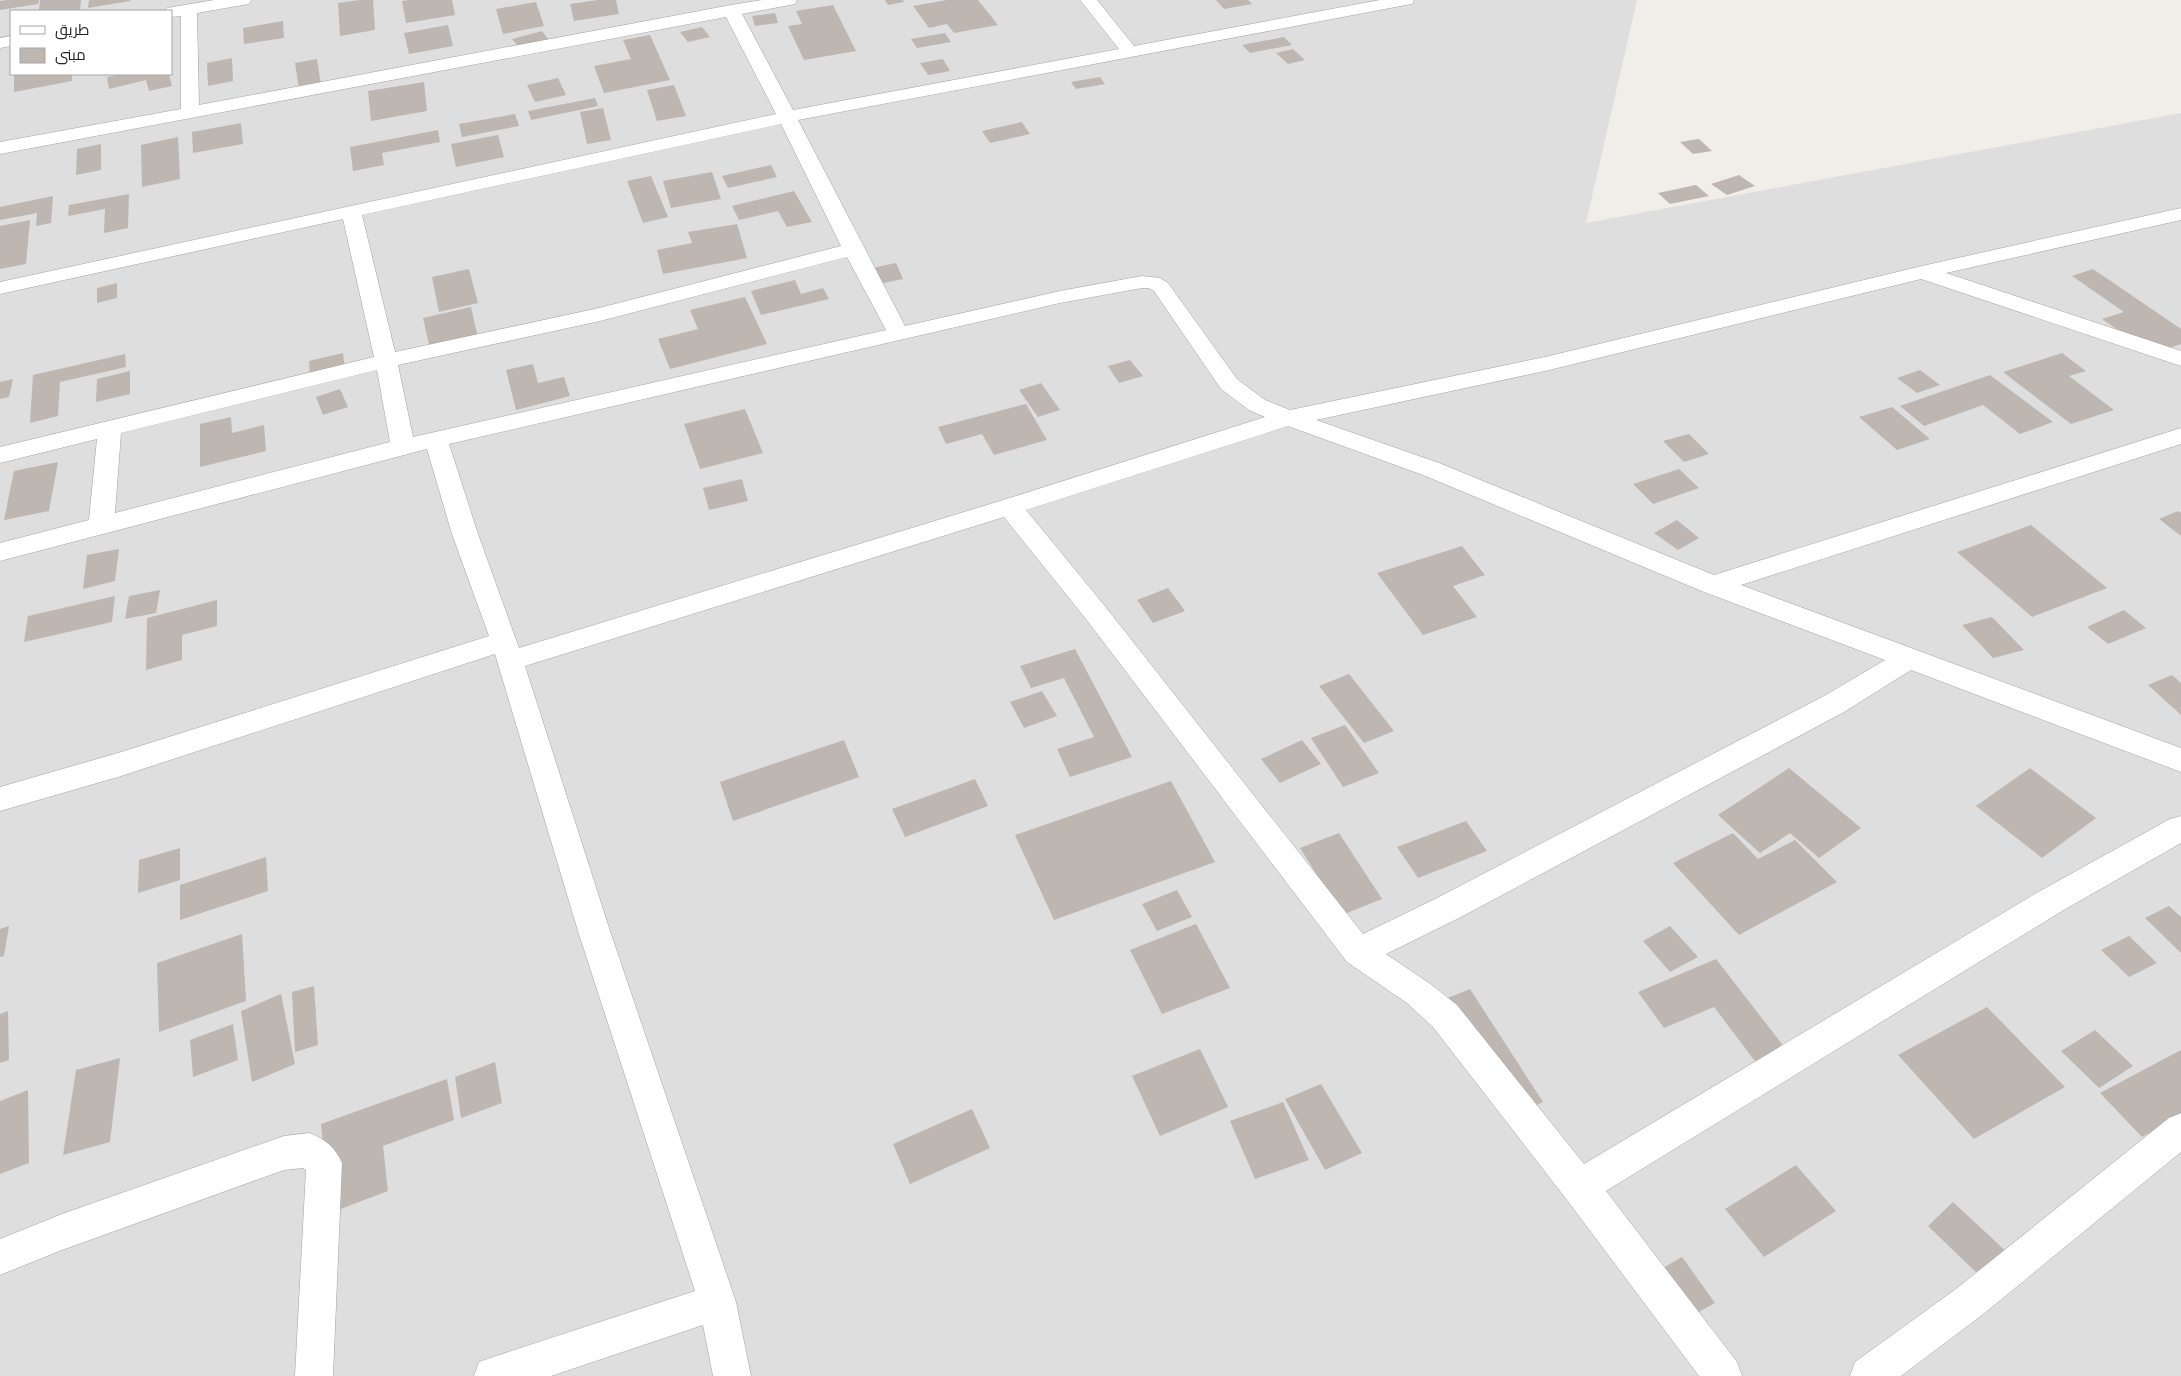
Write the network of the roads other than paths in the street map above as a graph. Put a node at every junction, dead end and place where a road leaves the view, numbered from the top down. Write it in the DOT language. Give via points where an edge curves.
graph roads {
  1 [pos="243,0"];
  2 [pos="789,0"];
  3 [pos="1088,0"];
  4 [pos="1406,0"];
  5 [pos="189,10"];
  6 [pos="730,10"];
  7 [pos="172,13"];
  8 [pos="1130,52"];
  9 [pos="190,112"];
  10 [pos="786,117"];
  11 [pos="0,148"];
  12 [pos="351,212"];
  13 [pos="2181,214"];
  14 [pos="853,250"];
  15 [pos="1922,272"];
  16 [pos="0,288"];
  17 [pos="898,334"];
  18 [pos="2180,358"];
  19 [pos="386,361"];
  20 [pos="1288,418"];
  21 [pos="110,429"];
  22 [pos="2181,436"];
  23 [pos="436,440"];
  24 [pos="403,447"];
  25 [pos="0,455"];
  26 [pos="1009,507"];
  27 [pos="101,526"];
  28 [pos="0,552"];
  29 [pos="1713,585"];
  30 [pos="507,651"];
  31 [pos="1908,659"];
  32 [pos="2180,761"];
  33 [pos="0,799"];
  34 [pos="2181,828"];
  35 [pos="1358,952"];
  36 [pos="2181,1130"];
  37 [pos="1580,1187"];
  38 [pos="0,1257"];
  39 [pos="717,1302"];
  40 [pos="314,1376"];
  41 [pos="493,1376"];
  42 [pos="732,1376"];
  43 [pos="1723,1376"];
  44 [pos="1870,1376"];
  1 -- 5 [label="street"];
  2 -- 6 [label="street"];
  3 -- 8 [label="street"];
  4 -- 8 [label="street"];
  5 -- 7 [label="street"];
  5 -- 9 [label="street"];
  6 -- 9 [label="street"];
  6 -- 10 [label="street"];
  8 -- 10 [label="street"];
  9 -- 11 [label="street"];
  10 -- 12 [label="street"];
  10 -- 14 [label="street"];
  12 -- 16 [label="street"];
  12 -- 19 [label="street"];
  13 -- 15 [label="street"];
  14 -- 17 [label="street"];
  14 -- 19 [label="street" via="600,314"];
  15 -- 18 [label="street"];
  15 -- 20 [label="street" via="1546,364"];
  17 -- 20 [label="street" via="1060,297 1153,282 1161,288 1229,384 1257,405"];
  17 -- 23 [label="street"];
  19 -- 21 [label="street"];
  19 -- 24 [label="street"];
  20 -- 26 [label="street"];
  20 -- 29 [label="street" via="1432,469"];
  21 -- 25 [label="street"];
  21 -- 27 [label="street"];
  22 -- 29 [label="street"];
  23 -- 24 [label="street"];
  23 -- 30 [label="street"];
  24 -- 27 [label="street"];
  26 -- 30 [label="street" via="709,598"];
  26 -- 35 [label="street" via="1095,612"];
  27 -- 28 [label="street"];
  29 -- 31 [label="street"];
  30 -- 33 [label="street"];
  30 -- 39 [label="street"];
  31 -- 32 [label="street"];
  31 -- 35 [label="street" via="1825,709 1448,908"];
  34 -- 37 [label="street" via="2051,901"];
  35 -- 37 [label="street" via="1418,993 1445,1016"];
  36 -- 44 [label="street" via="1969,1302"];
  37 -- 43 [label="street"];
  38 -- 40 [label="street" via="284,1153 309,1150 324,1163"];
  39 -- 41 [label="street"];
  39 -- 42 [label="street"];
}
